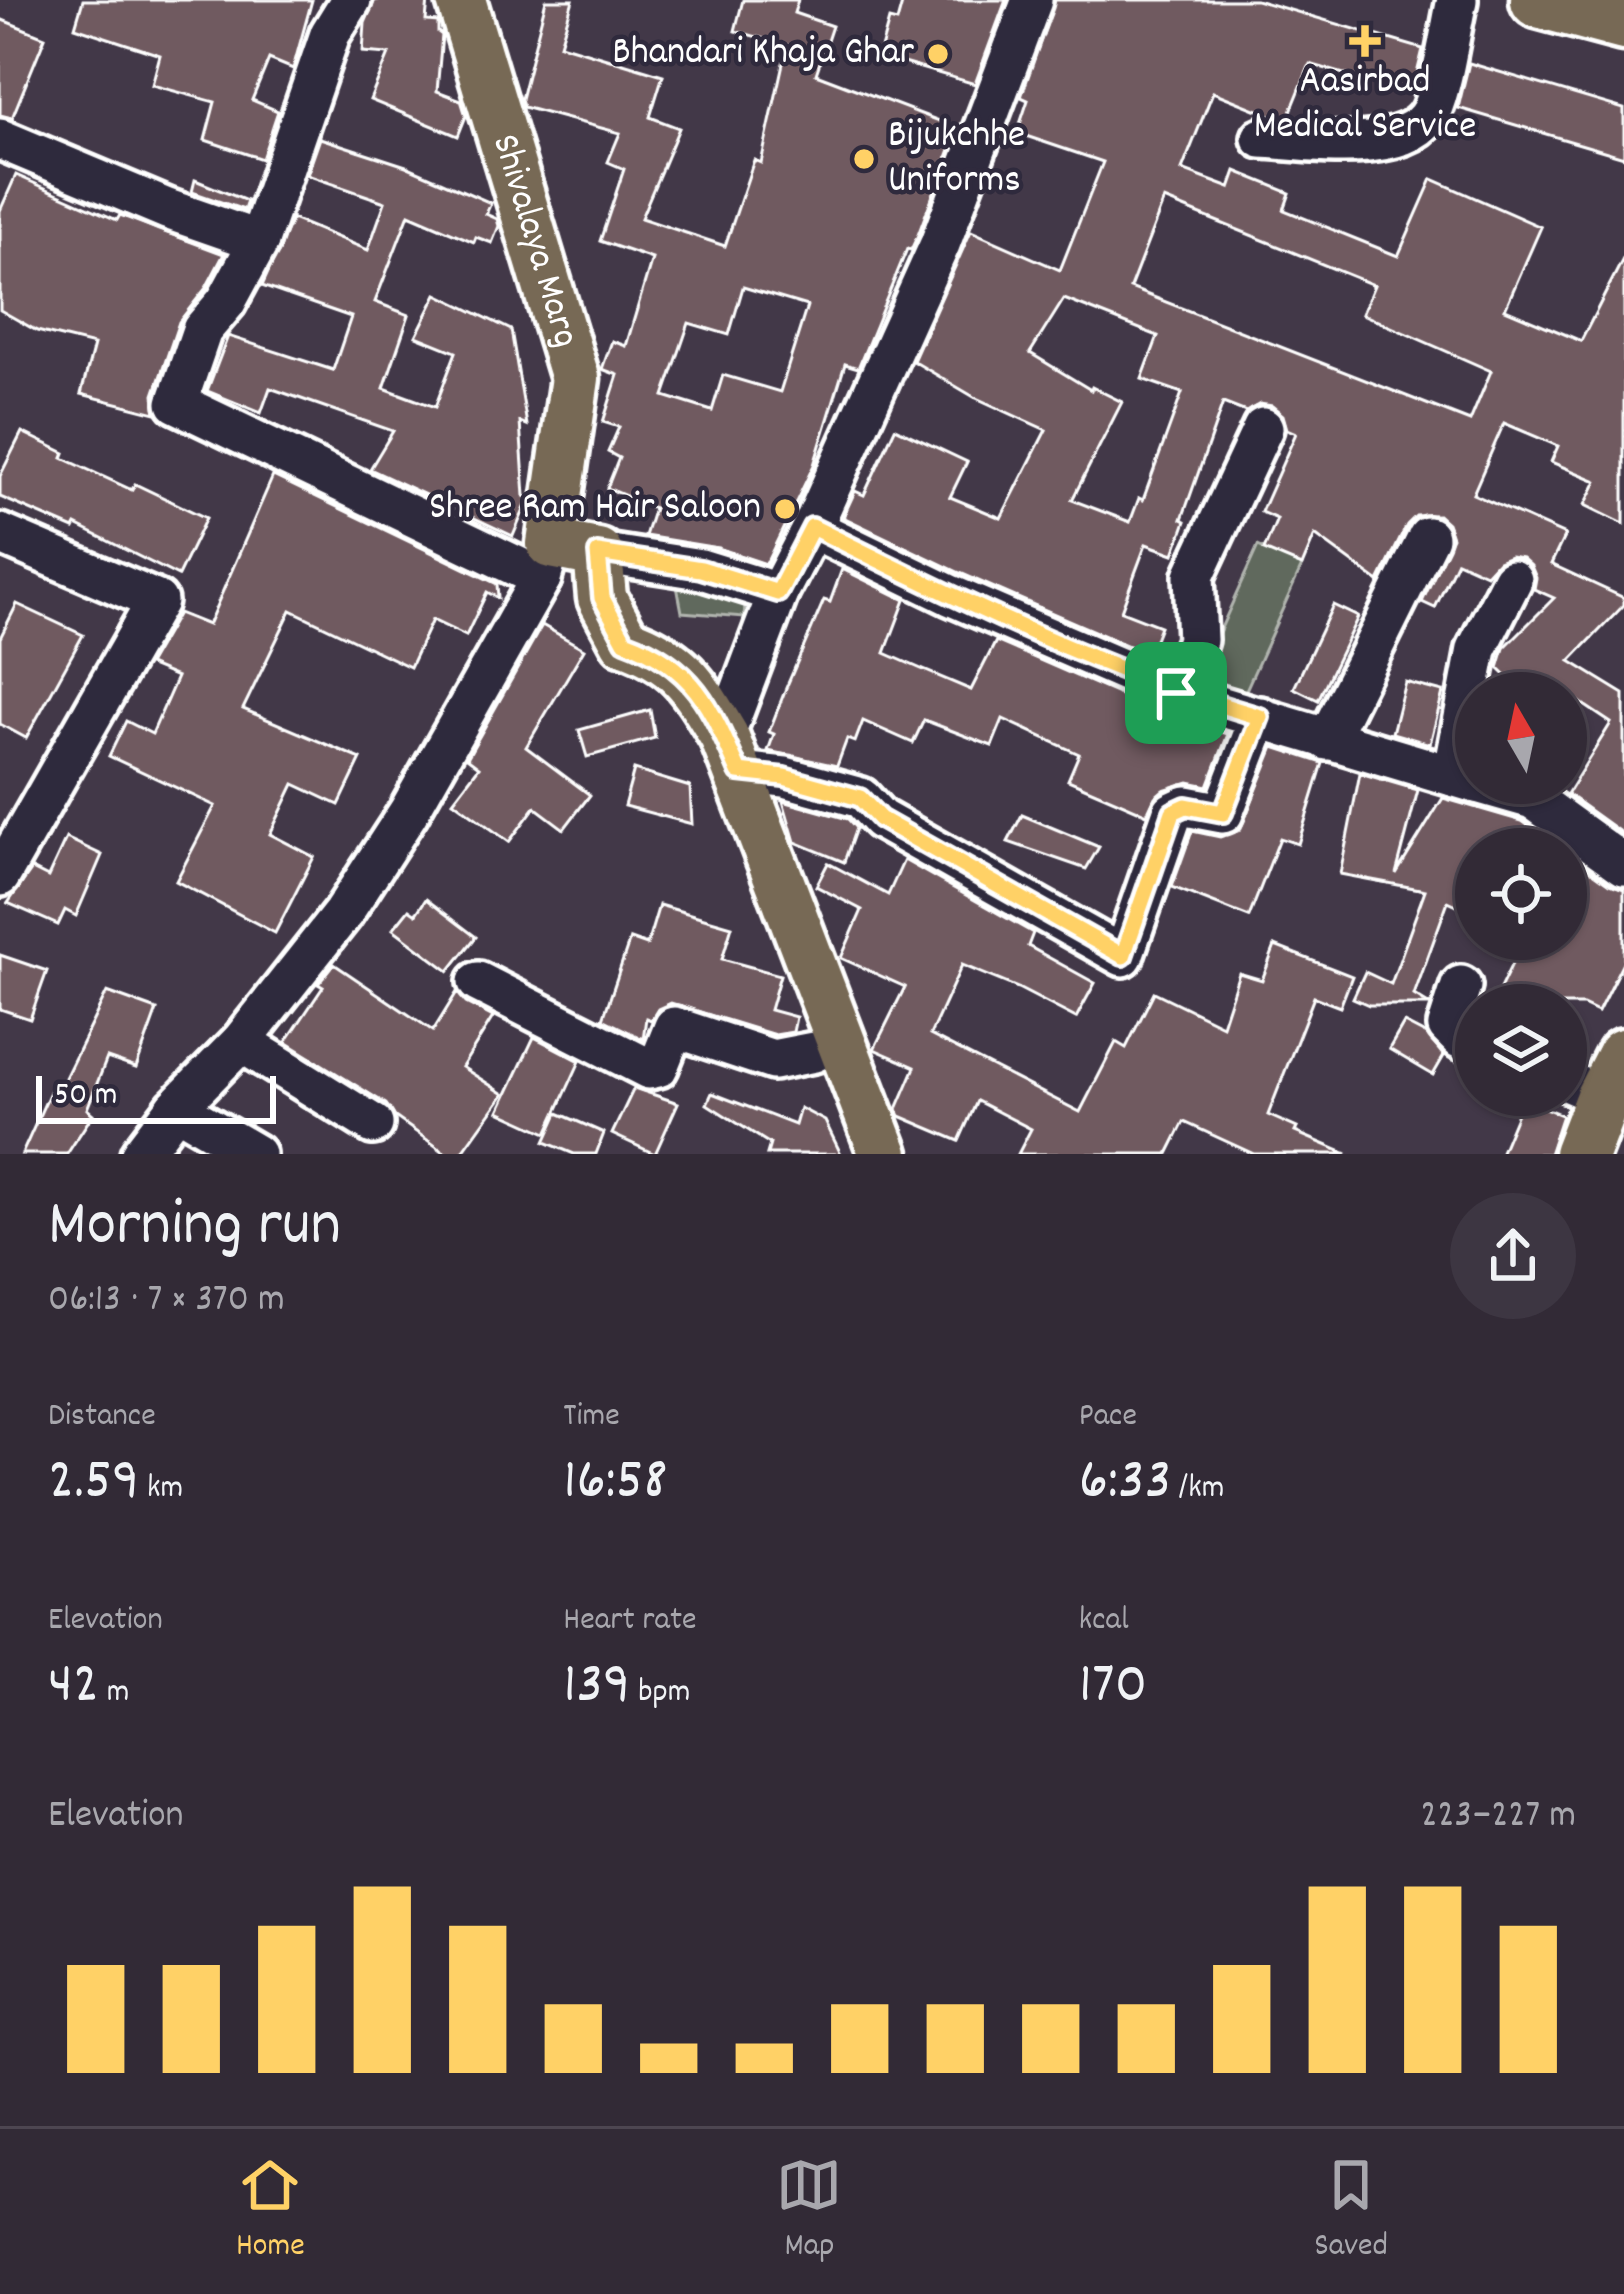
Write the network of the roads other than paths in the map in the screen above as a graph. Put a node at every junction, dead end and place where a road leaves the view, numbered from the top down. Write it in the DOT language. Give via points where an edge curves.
graph roads {
  1 [pos="351,0"];
  2 [pos="461,0"];
  3 [pos="1032,0"];
  4 [pos="1457,0"];
  5 [pos="1538,0"];
  6 [pos="1624,23"];
  7 [pos="1262,138"];
  8 [pos="0,139"];
  9 [pos="259,241"];
  10 [pos="1263,428"];
  11 [pos="812,527"];
  12 [pos="0,534"];
  13 [pos="1427,537"];
  14 [pos="598,553"];
  15 [pos="546,561"];
  16 [pos="1512,580"];
  17 [pos="778,593"];
  18 [pos="1476,672"];
  19 [pos="1176,693"];
  20 [pos="1260,717"];
  21 [pos="1327,740"];
  22 [pos="731,754"];
  23 [pos="1455,777"];
  24 [pos="1539,804"];
  25 [pos="1624,865"];
  26 [pos="0,875"];
  27 [pos="478,982"];
  28 [pos="1455,1004"];
  29 [pos="1455,1033"];
  30 [pos="242,1042"];
  31 [pos="814,1052"];
  32 [pos="176,1108"];
  33 [pos="374,1124"];
  34 [pos="141,1154"];
  35 [pos="255,1154"];
  36 [pos="884,1154"];
  1 -- 9 [label="street" via="330,34"];
  2 -- 15 [label="main road, Shivalaya Marg" via="575,378"];
  3 -- 11 [label="street" via="940,244"];
  4 -- 7 [label="street" via="1430,112 1414,130 1373,143"];
  5 -- 6 [label="highway"];
  8 -- 9 [label="street"];
  9 -- 15 [label="street" via="202,330 177,403"];
  10 -- 19 [label="street" via="1194,576 1197,640"];
  11 -- 17 [label="street"];
  11 -- 19 [label="street"];
  12 -- 26 [label="street" via="157,601"];
  13 -- 21 [label="street"];
  14 -- 15 [label="main road"];
  14 -- 17 [label="street" via="701,569"];
  14 -- 22 [label="main road" via="602,598 625,641 659,653 688,677"];
  15 -- 30 [label="street" via="408,813 343,913"];
  16 -- 18 [label="street" via="1477,649"];
  17 -- 22 [label="street"];
  19 -- 20 [label="street"];
  20 -- 21 [label="street"];
  20 -- 22 [label="street" via="1223,813 1186,806 1173,812 1123,956 880,819 860,798"];
  21 -- 23 [label="street"];
  22 -- 36 [label="main road"];
  24 -- 25 [label="street"];
  27 -- 31 [label="street" via="649,1069 658,1067 674,1028 773,1060"];
  28 -- 29 [label="street" via="1448,1026"];
  30 -- 32 [label="street"];
  30 -- 33 [label="street"];
  32 -- 34 [label="street"];
  32 -- 35 [label="street"];
}
